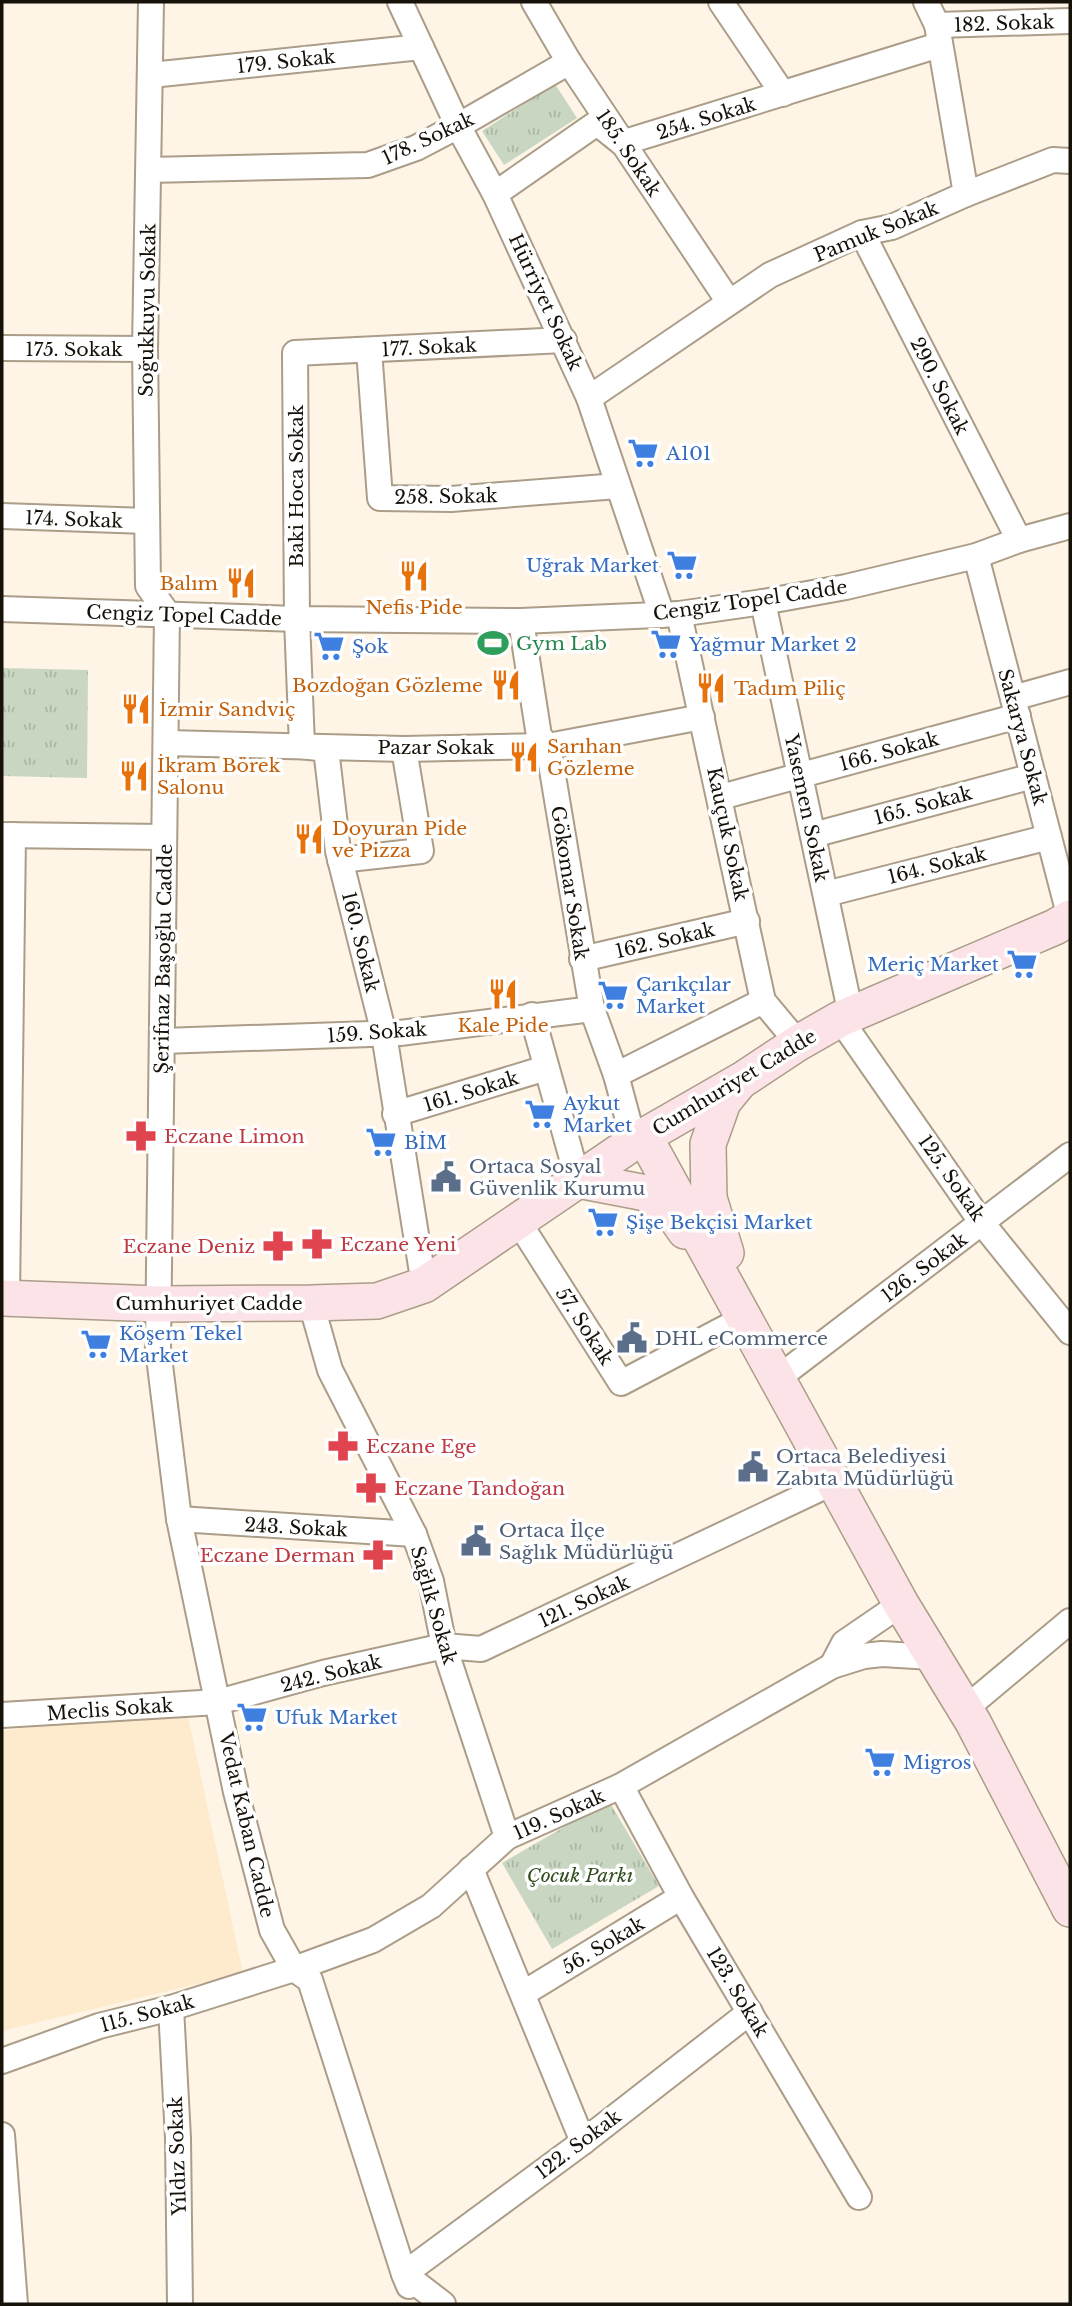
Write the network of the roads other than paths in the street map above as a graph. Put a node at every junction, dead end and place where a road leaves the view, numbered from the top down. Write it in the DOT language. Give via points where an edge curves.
graph roads {
  1 [pos="151,2"];
  2 [pos="400,2"];
  3 [pos="534,2"];
  4 [pos="721,2"];
  5 [pos="926,2"];
  6 [pos="1070,21"];
  7 [pos="938,35"];
  8 [pos="421,47"];
  9 [pos="569,62"];
  10 [pos="151,75"];
  11 [pos="783,94"];
  12 [pos="458,126"];
  13 [pos="622,143"];
  14 [pos="1070,161"];
  15 [pos="149,170"];
  16 [pos="495,194"];
  17 [pos="966,194"];
  18 [pos="862,233"];
  19 [pos="729,302"];
  20 [pos="564,340"];
  21 [pos="2,348"];
  22 [pos="145,349"];
  23 [pos="369,350"];
  24 [pos="295,353"];
  25 [pos="589,398"];
  26 [pos="618,486"];
  27 [pos="2,516"];
  28 [pos="147,521"];
  29 [pos="1070,526"];
  30 [pos="1019,540"];
  31 [pos="976,556"];
  32 [pos="763,602"];
  33 [pos="2,609"];
  34 [pos="167,613"];
  35 [pos="670,614"];
  36 [pos="297,619"];
  37 [pos="521,621"];
  38 [pos="1070,682"];
  39 [pos="1015,707"];
  40 [pos="702,717"];
  41 [pos="167,743"];
  42 [pos="302,746"];
  43 [pos="548,746"];
  44 [pos="404,748"];
  45 [pos="800,776"];
  46 [pos="1033,776"];
  47 [pos="721,797"];
  48 [pos="7,835"];
  49 [pos="813,835"];
  50 [pos="1049,836"];
  51 [pos="164,837"];
  52 [pos="340,860"];
  53 [pos="826,894"];
  54 [pos="747,921"];
  55 [pos="1066,926"];
  56 [pos="582,959"];
  57 [pos="763,1002"];
  58 [pos="592,1009"];
  59 [pos="532,1015"];
  60 [pos="846,1017"];
  61 [pos="384,1034"];
  62 [pos="162,1041"];
  63 [pos="798,1043"];
  64 [pos="546,1068"];
  65 [pos="616,1075"];
  66 [pos="742,1080"];
  67 [pos="396,1114"];
  68 [pos="639,1139"];
  69 [pos="1070,1155"];
  70 [pos="578,1180"];
  71 [pos="518,1221"];
  72 [pos="982,1223"];
  73 [pos="424,1285"];
  74 [pos="4,1298"];
  75 [pos="312,1303"];
  76 [pos="158,1304"];
  77 [pos="746,1317"];
  78 [pos="1070,1332"];
  79 [pos="778,1378"];
  80 [pos="834,1482"];
  81 [pos="178,1520"];
  82 [pos="414,1534"];
  83 [pos="901,1604"];
  84 [pos="1070,1621"];
  85 [pos="444,1646"];
  86 [pos="932,1657"];
  87 [pos="832,1666"];
  88 [pos="218,1702"];
  89 [pos="965,1709"];
  90 [pos="2,1715"];
  91 [pos="621,1786"];
  92 [pos="507,1837"];
  93 [pos="471,1869"];
  94 [pos="681,1898"];
  95 [pos="1070,1909"];
  96 [pos="294,1969"];
  97 [pos="524,1993"];
  98 [pos="171,2008"];
  99 [pos="750,2012"];
  100 [pos="2,2062"];
  101 [pos="2,2135"];
  102 [pos="583,2142"];
  103 [pos="859,2197"];
  104 [pos="404,2274"];
  105 [pos="15,2304"];
  106 [pos="180,2304"];
  107 [pos="416,2304"];
  108 [pos="443,2304"];
  1 -- 10 [label="street, Soğukkuyu Sokak"];
  2 -- 8 [label="street, Hürriyet Sokak"];
  3 -- 9 [label="street, 185. Sokak"];
  4 -- 11 [label="street"];
  5 -- 7 [label="street"];
  6 -- 7 [label="street, 182. Sokak"];
  7 -- 11 [label="street, 254. Sokak"];
  7 -- 17 [label="street"];
  8 -- 10 [label="street, 179. Sokak"];
  8 -- 12 [label="street, Hürriyet Sokak"];
  9 -- 12 [label="street, 178. Sokak"];
  9 -- 13 [label="street, 185. Sokak"];
  10 -- 15 [label="street, Soğukkuyu Sokak"];
  11 -- 13 [label="street, 254. Sokak"];
  12 -- 15 [label="street, 178. Sokak" via="368,165"];
  12 -- 16 [label="street, Hürriyet Sokak"];
  13 -- 16 [label="street" via="597,123"];
  13 -- 19 [label="street, 185. Sokak"];
  14 -- 17 [label="street, Pamuk Sokak" via="1053,160"];
  15 -- 22 [label="street, Soğukkuyu Sokak"];
  16 -- 20 [label="street, Hürriyet Sokak"];
  17 -- 18 [label="street, Pamuk Sokak" via="892,227"];
  18 -- 19 [label="street, Pamuk Sokak" via="770,275"];
  18 -- 30 [label="street, 290. Sokak"];
  19 -- 25 [label="street, Pamuk Sokak"];
  20 -- 23 [label="street, 177. Sokak"];
  20 -- 25 [label="street, Hürriyet Sokak"];
  21 -- 22 [label="street, 175. Sokak"];
  22 -- 28 [label="street, Soğukkuyu Sokak"];
  23 -- 24 [label="street, 177. Sokak"];
  23 -- 26 [label="street, 258. Sokak" via="380,498 451,499"];
  24 -- 36 [label="street, Baki Hoca Sokak"];
  25 -- 26 [label="street, Hürriyet Sokak"];
  26 -- 35 [label="street, Hürriyet Sokak"];
  27 -- 28 [label="street, 174. Sokak"];
  28 -- 34 [label="street, Soğukkuyu Sokak" via="148,586"];
  29 -- 30 [label="street, Cengiz Topel Cadde"];
  30 -- 31 [label="street, Cengiz Topel Cadde"];
  31 -- 32 [label="street, Cengiz Topel Cadde"];
  31 -- 39 [label="street, Sakarya Sokak"];
  32 -- 35 [label="street, Cengiz Topel Cadde"];
  32 -- 45 [label="street, Yasemen Sokak"];
  33 -- 34 [label="street, Cengiz Topel Cadde"];
  34 -- 36 [label="street, Cengiz Topel Cadde"];
  34 -- 41 [label="street, Şerifnaz Başoğlu Cadde"];
  35 -- 37 [label="street, Cengiz Topel Cadde"];
  35 -- 40 [label="street, Kauçuk Sokak"];
  36 -- 37 [label="street, Cengiz Topel Cadde"];
  36 -- 42 [label="street"];
  37 -- 43 [label="street, Gökomar Sokak" via="539,736"];
  38 -- 39 [label="street, 166. Sokak"];
  39 -- 45 [label="street, 166. Sokak"];
  39 -- 46 [label="street, Sakarya Sokak"];
  40 -- 43 [label="street, Pazar Sokak"];
  40 -- 47 [label="street, Kauçuk Sokak"];
  41 -- 42 [label="street, Pazar Sokak"];
  41 -- 51 [label="street, Şerifnaz Başoğlu Cadde"];
  42 -- 44 [label="street, Pazar Sokak"];
  42 -- 52 [label="street, 160. Sokak" via="326,749"];
  43 -- 44 [label="street, Pazar Sokak"];
  43 -- 56 [label="street, Gökomar Sokak"];
  44 -- 52 [label="street" via="421,851"];
  45 -- 47 [label="street, 166. Sokak"];
  45 -- 49 [label="street, Yasemen Sokak"];
  46 -- 49 [label="street, 165. Sokak"];
  46 -- 50 [label="street, Sakarya Sokak"];
  47 -- 54 [label="street, Kauçuk Sokak"];
  48 -- 51 [label="street"];
  48 -- 74 [label="street"];
  49 -- 53 [label="street, Yasemen Sokak"];
  50 -- 53 [label="street, 164. Sokak"];
  50 -- 55 [label="street, Sakarya Sokak"];
  51 -- 62 [label="street, Şerifnaz Başoğlu Cadde"];
  52 -- 61 [label="street, 160. Sokak"];
  53 -- 60 [label="street, Yasemen Sokak"];
  54 -- 56 [label="street, 162. Sokak"];
  54 -- 57 [label="street, Kauçuk Sokak"];
  55 -- 60 [label="street, Cumhuriyet Cadde"];
  56 -- 58 [label="street, Gökomar Sokak"];
  57 -- 63 [label="street, Kauçuk Sokak"];
  57 -- 65 [label="street"];
  58 -- 59 [label="street, 159. Sokak"];
  58 -- 65 [label="street, Gökomar Sokak"];
  59 -- 61 [label="street, 159. Sokak"];
  59 -- 64 [label="street"];
  60 -- 63 [label="street, Cumhuriyet Cadde"];
  60 -- 72 [label="street, 125. Sokak"];
  61 -- 62 [label="street, 159. Sokak"];
  61 -- 67 [label="street, 160. Sokak"];
  62 -- 76 [label="street, Şerifnaz Başoğlu Cadde"];
  63 -- 66 [label="street, Cumhuriyet Cadde"];
  64 -- 67 [label="street, 161. Sokak"];
  64 -- 70 [label="street"];
  65 -- 68 [label="street, Gökomar Sokak"];
  66 -- 68 [label="street, Cumhuriyet Cadde"];
  66 -- 77 [label="street" via="723,1102 708,1144 709,1198"];
  67 -- 73 [label="street, 160. Sokak"];
  68 -- 70 [label="street, Cumhuriyet Cadde"];
  68 -- 77 [label="street"];
  69 -- 72 [label="street, 126. Sokak"];
  70 -- 71 [label="street, Cumhuriyet Cadde"];
  70 -- 77 [label="street" via="646,1193 676,1218"];
  71 -- 73 [label="street, Cumhuriyet Cadde"];
  71 -- 77 [label="street, 57. Sokak" via="621,1383"];
  72 -- 78 [label="street, 125. Sokak"];
  72 -- 79 [label="street, 126. Sokak"];
  73 -- 75 [label="street, Cumhuriyet Cadde" via="377,1301"];
  74 -- 76 [label="street, Cumhuriyet Cadde"];
  75 -- 76 [label="street, Cumhuriyet Cadde"];
  75 -- 82 [label="street, Sağlık Sokak" via="330,1370"];
  76 -- 81 [label="street, Vedat Kaban Cadde"];
  77 -- 79 [label="street"];
  79 -- 80 [label="street"];
  80 -- 83 [label="street"];
  80 -- 85 [label="street, 121. Sokak" via="481,1649"];
  81 -- 82 [label="street, 243. Sokak"];
  81 -- 88 [label="street, Vedat Kaban Cadde"];
  82 -- 85 [label="street, Sağlık Sokak" via="431,1581"];
  83 -- 86 [label="street"];
  83 -- 87 [label="street" via="844,1643"];
  84 -- 89 [label="street"];
  85 -- 88 [label="street, 242. Sokak"];
  85 -- 92 [label="street, Sağlık Sokak"];
  86 -- 87 [label="street" via="882,1654"];
  86 -- 89 [label="street"];
  87 -- 91 [label="street, 119. Sokak"];
  88 -- 90 [label="street, Meclis Sokak"];
  88 -- 96 [label="street, Vedat Kaban Cadde" via="272,1930"];
  89 -- 95 [label="street"];
  91 -- 92 [label="street, 119. Sokak"];
  91 -- 94 [label="street, 123. Sokak"];
  92 -- 93 [label="street, 119. Sokak"];
  93 -- 96 [label="street, 119. Sokak" via="430,1906 373,1940"];
  93 -- 97 [label="street"];
  94 -- 97 [label="street, 56. Sokak"];
  94 -- 99 [label="street, 123. Sokak"];
  96 -- 98 [label="street, 115. Sokak"];
  96 -- 104 [label="street, Vedat Kaban Cadde" via="310,1980"];
  97 -- 102 [label="street"];
  98 -- 100 [label="street, 115. Sokak" via="99,2026"];
  98 -- 106 [label="street, Yıldız Sokak"];
  99 -- 102 [label="street, 122. Sokak"];
  99 -- 103 [label="street, 123. Sokak"];
  101 -- 105 [label="street"];
  102 -- 104 [label="street, 122. Sokak"];
  104 -- 107 [label="street, Vedat Kaban Cadde"];
  104 -- 108 [label="street"];
}
